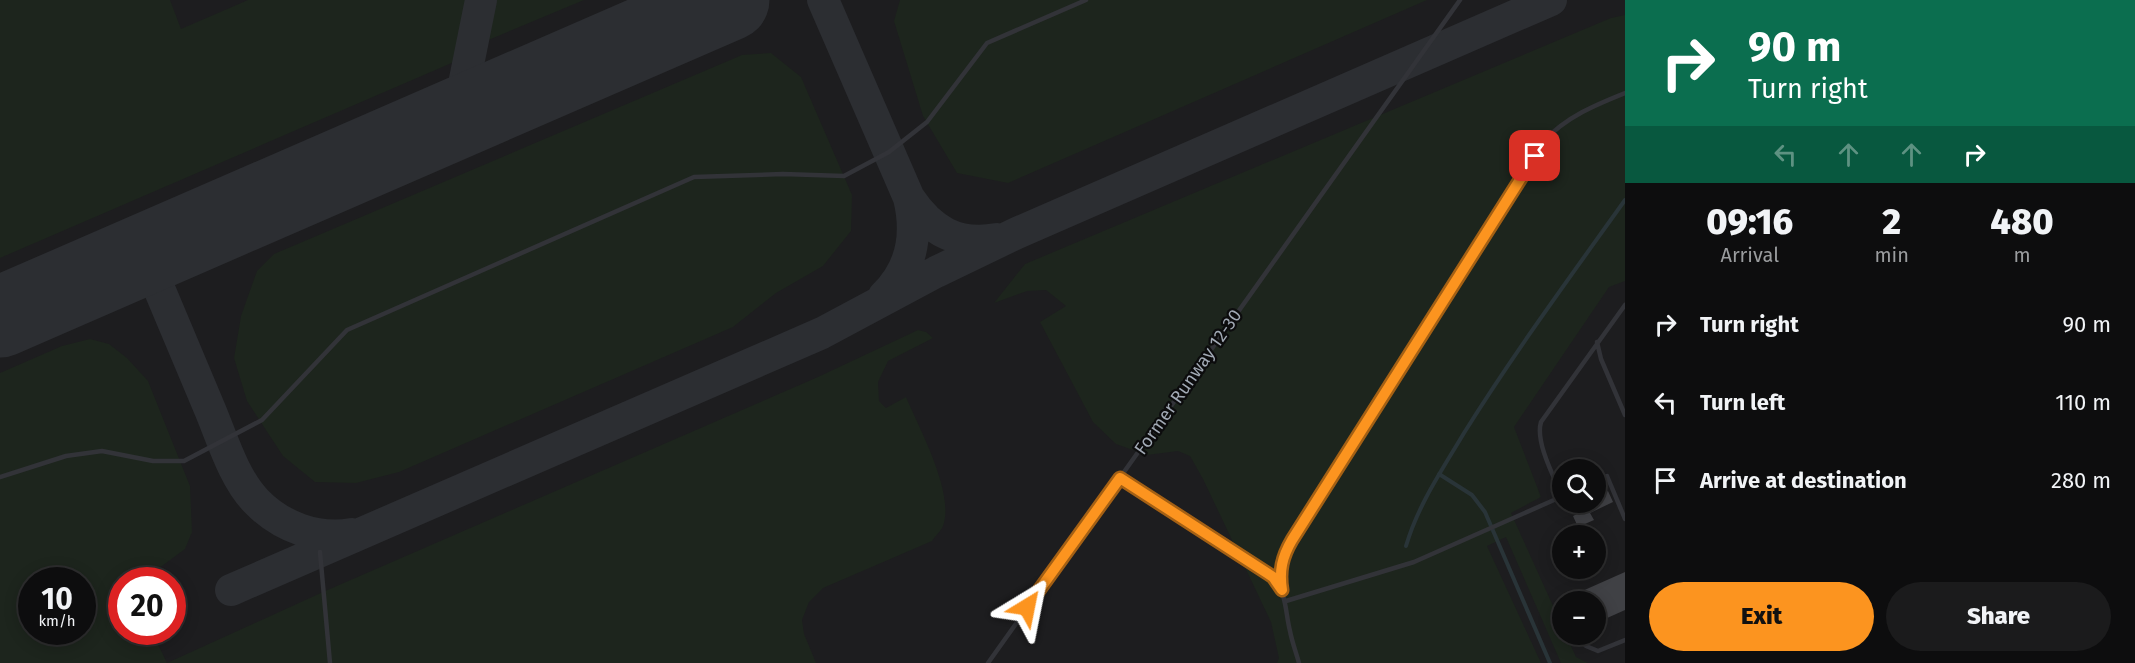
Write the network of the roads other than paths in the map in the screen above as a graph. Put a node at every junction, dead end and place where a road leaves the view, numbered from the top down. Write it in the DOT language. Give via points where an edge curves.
graph roads {
  1 [pos="1086,0"];
  2 [pos="1460,0"];
  3 [pos="1625,93"];
  4 [pos="1625,305"];
  5 [pos="1598,342"];
  6 [pos="1625,415"];
  7 [pos="1552,473"];
  8 [pos="1606,476"];
  9 [pos="0,477"];
  10 [pos="1120,478"];
  11 [pos="1552,501"];
  12 [pos="1625,519"];
  13 [pos="320,552"];
  14 [pos="1282,590"];
  15 [pos="1286,601"];
  16 [pos="1625,640"];
  17 [pos="1585,645"];
  18 [pos="329,661"];
  19 [pos="988,663"];
  20 [pos="1299,663"];
  1 -- 9 [label="lane" via="987,44 927,122 889,152 844,176 694,177 347,330 262,420 184,461 102,451 66,456"];
  2 -- 10 [label="lane, Former Runway 12-30"];
  3 -- 14 [label="lane" via="1588,108 1556,128 1544,141 1292,540 1282,564"];
  4 -- 5 [label="lane"];
  5 -- 6 [label="lane" via="1601,359"];
  5 -- 7 [label="lane" via="1540,422"];
  8 -- 12 [label="lane"];
  10 -- 14 [label="lane" via="1273,577"];
  10 -- 19 [label="lane, Former Runway 12-30"];
  11 -- 15 [label="lane" via="1414,561"];
  13 -- 18 [label="lane"];
  14 -- 15 [label="lane"];
  15 -- 20 [label="lane"];
  16 -- 17 [label="lane" via="1598,651"];
}
